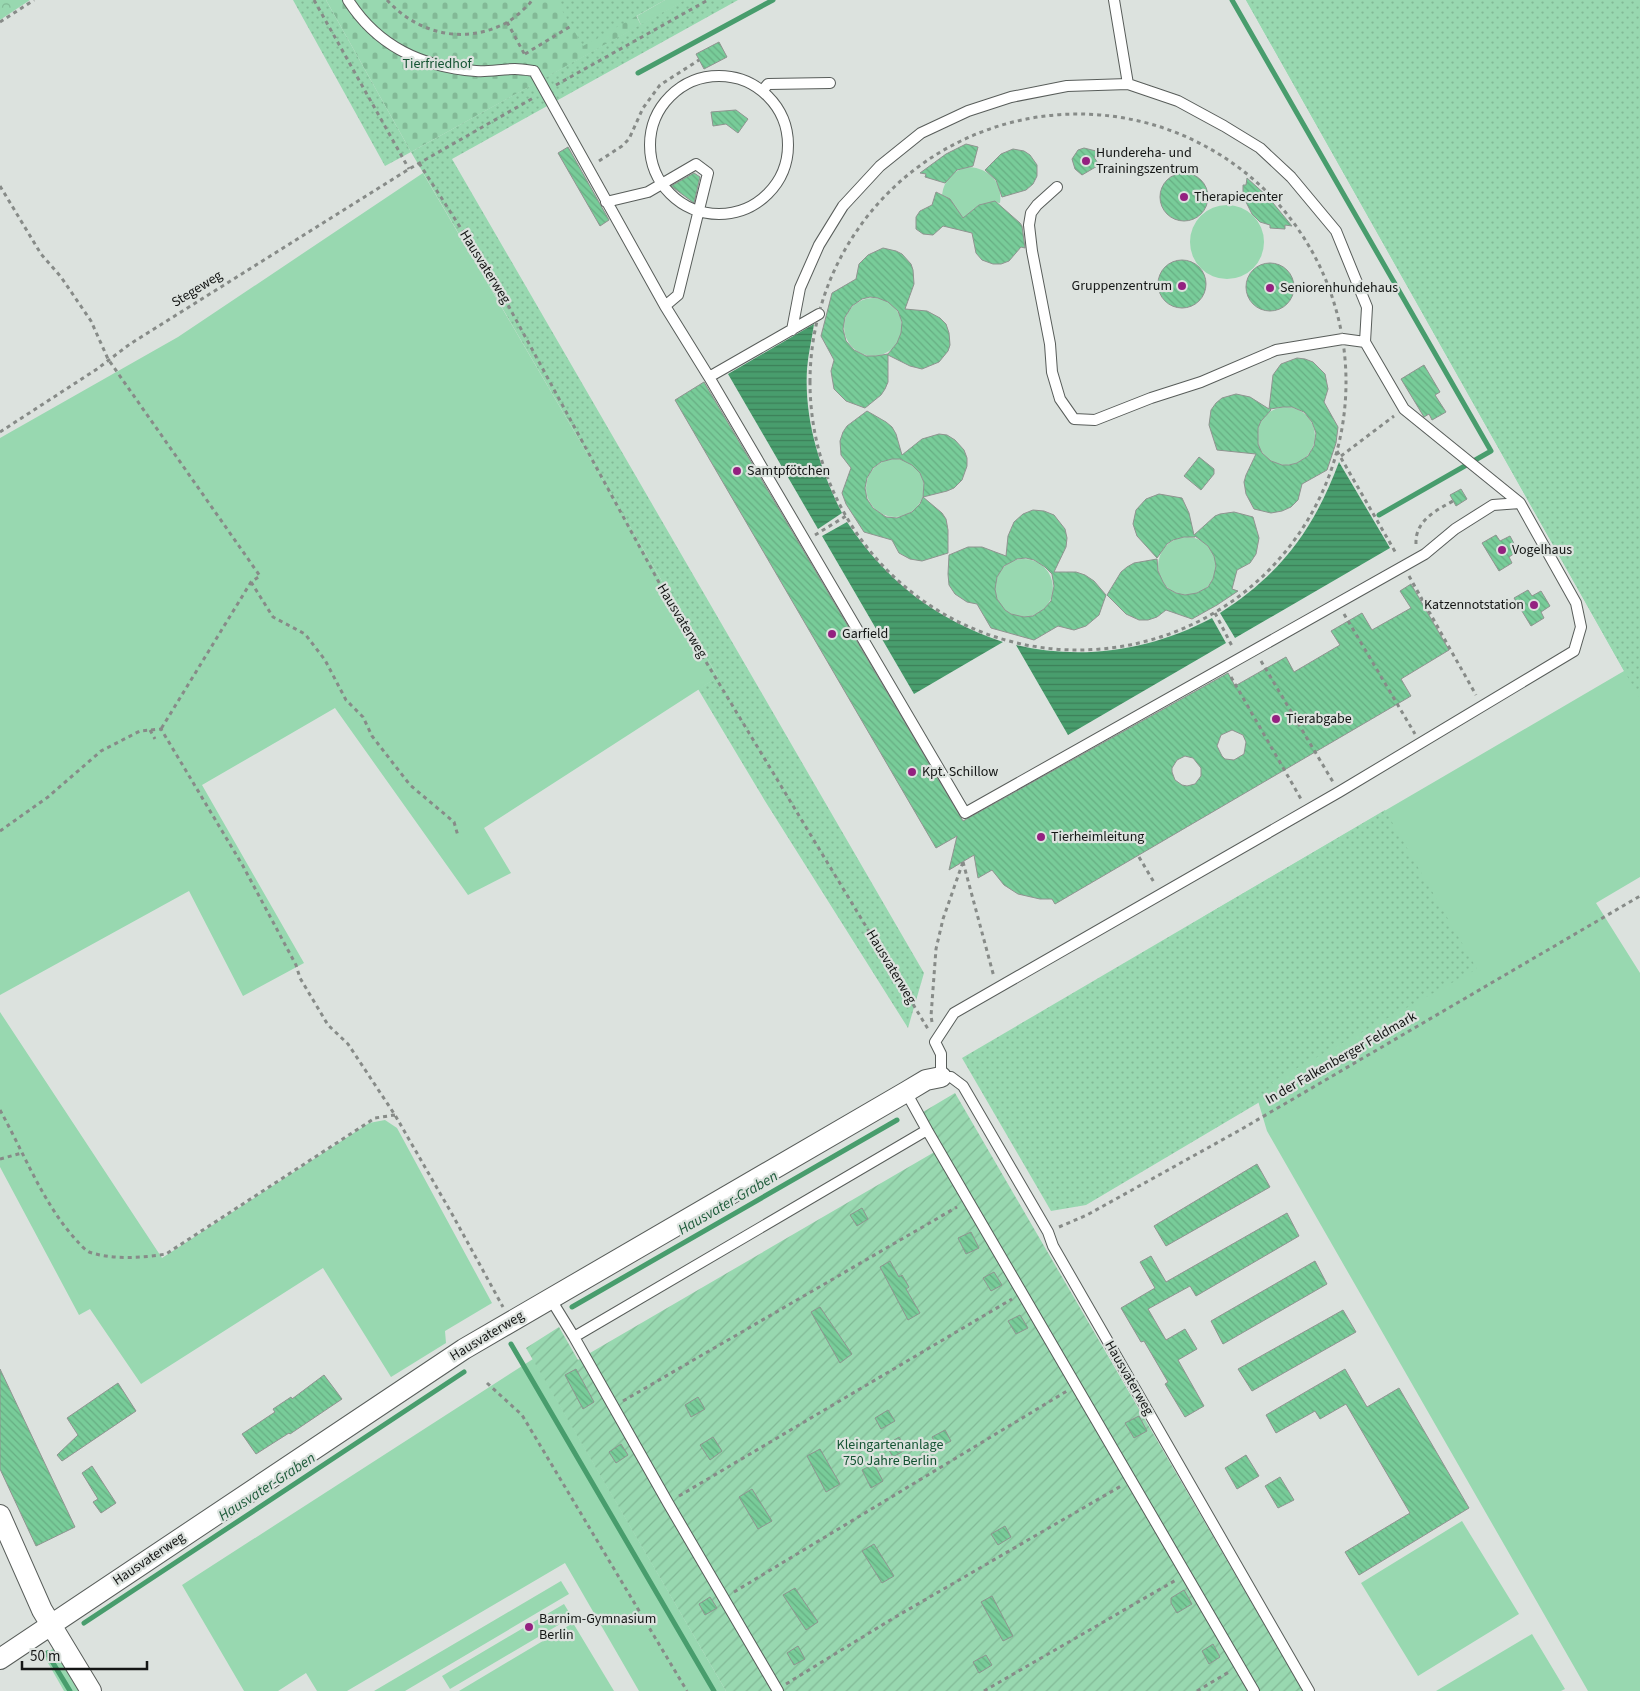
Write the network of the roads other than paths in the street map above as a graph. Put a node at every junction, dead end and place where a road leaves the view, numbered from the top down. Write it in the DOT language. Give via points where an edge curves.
graph roads {
  1 [pos="348,0"];
  2 [pos="1114,0"];
  3 [pos="830,83"];
  4 [pos="1128,84"];
  5 [pos="762,91"];
  6 [pos="662,184"];
  7 [pos="1057,187"];
  8 [pos="606,202"];
  9 [pos="699,212"];
  10 [pos="665,306"];
  11 [pos="819,314"];
  12 [pos="792,330"];
  13 [pos="1365,342"];
  14 [pos="709,378"];
  15 [pos="1520,503"];
  16 [pos="941,1077"];
  17 [pos="906,1092"];
  18 [pos="927,1130"];
  19 [pos="550,1298"];
  20 [pos="574,1337"];
  21 [pos="0,1515"];
  22 [pos="50,1625"];
  23 [pos="0,1659"];
  24 [pos="778,1690"];
  25 [pos="91,1691"];
  26 [pos="1254,1691"];
  27 [pos="1309,1691"];
  1 -- 8 [label="lane" via="358,16 391,46 428,64 477,72 534,71"];
  2 -- 4 [label="lane"];
  3 -- 5 [label="lane" via="768,84"];
  4 -- 12 [label="lane" via="1067,86 1011,97 968,110 921,133 880,166 843,206 819,245 800,288"];
  4 -- 13 [label="lane" via="1178,101 1224,126 1260,148 1291,177 1336,231 1367,307"];
  5 -- 6 [label="lane" via="735,77 707,76 681,86 661,105 650,130 649,158"];
  5 -- 9 [label="lane" via="779,109 789,134 788,162 776,187 756,206 730,216"];
  6 -- 8 [label="lane" via="648,192"];
  6 -- 9 [label="lane"];
  6 -- 9 [label="lane" via="696,164 708,173"];
  7 -- 13 [label="lane" via="1031,213 1029,225 1052,372 1060,399 1074,420 1096,420 1201,382 1276,350 1343,339"];
  8 -- 10 [label="lane"];
  9 -- 10 [label="lane" via="678,295"];
  10 -- 14 [label="lane"];
  11 -- 12 [label="lane"];
  12 -- 14 [label="lane"];
  13 -- 15 [label="lane" via="1404,409"];
  14 -- 15 [label="lane" via="965,813 1420,557 1493,505"];
  15 -- 16 [label="lane" via="1576,603 1581,627 1574,651 1307,811 954,1013 935,1042 941,1054"];
  16 -- 17 [label="street, Hausvaterweg" via="926,1080"];
  16 -- 27 [label="lane, Hausvaterweg" via="952,1078 963,1086"];
  17 -- 18 [label="lane"];
  17 -- 19 [label="street, Hausvaterweg"];
  18 -- 20 [label="lane"];
  18 -- 26 [label="lane"];
  19 -- 20 [label="lane"];
  19 -- 22 [label="street, Hausvaterweg" via="464,1349"];
  20 -- 24 [label="lane"];
  21 -- 22 [label="street"];
  22 -- 23 [label="street, Hausvaterweg"];
  22 -- 25 [label="street"];
}
